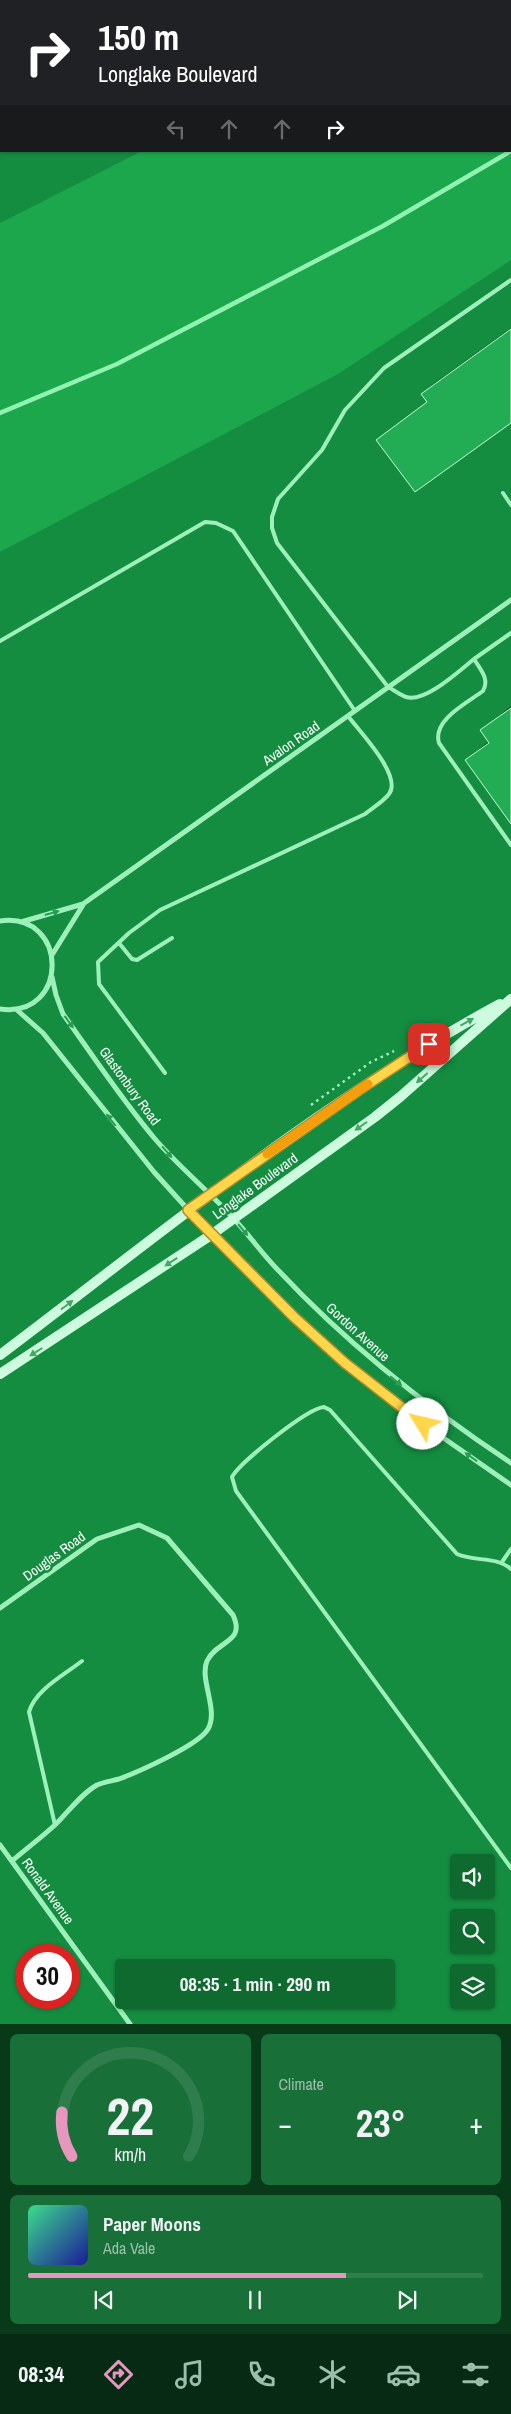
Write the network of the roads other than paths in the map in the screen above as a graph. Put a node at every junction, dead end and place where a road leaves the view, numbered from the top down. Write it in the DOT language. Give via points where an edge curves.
graph roads {
  1 [pos="511,280"];
  2 [pos="503,492"];
  3 [pos="511,505"];
  4 [pos="511,600"];
  5 [pos="511,633"];
  6 [pos="0,641"];
  7 [pos="474,659"];
  8 [pos="388,687"];
  9 [pos="355,711"];
  10 [pos="348,716"];
  11 [pos="511,845"];
  12 [pos="83,904"];
  13 [pos="0,921"];
  14 [pos="21,922"];
  15 [pos="172,938"];
  16 [pos="118,943"];
  17 [pos="52,955"];
  18 [pos="52,977"];
  19 [pos="511,999"];
  20 [pos="0,1010"];
  21 [pos="17,1010"];
  22 [pos="165,1073"];
  23 [pos="209,1196"];
  24 [pos="188,1210"];
  25 [pos="233,1218"];
  26 [pos="211,1235"];
  27 [pos="0,1355"];
  28 [pos="0,1374"];
  29 [pos="511,1463"];
  30 [pos="511,1485"];
  31 [pos="511,1548"];
  32 [pos="502,1562"];
  33 [pos="511,1569"];
  34 [pos="0,1608"];
  35 [pos="82,1661"];
  36 [pos="55,1825"];
  37 [pos="0,1845"];
  38 [pos="12,1861"];
  39 [pos="511,1868"];
  40 [pos="130,2024"];
  1 -- 8 [label="lane" via="384,368 345,410 322,450 278,499 272,517 277,543"];
  2 -- 3 [label="lane"];
  4 -- 8 [label="street, Avalon Road"];
  5 -- 7 [label="lane"];
  6 -- 9 [label="lane" via="205,522 216,523 233,531"];
  7 -- 8 [label="lane" via="426,695 406,697"];
  7 -- 11 [label="lane" via="486,678 486,686 440,725 437,737"];
  8 -- 9 [label="street, Avalon Road"];
  9 -- 10 [label="street, Avalon Road"];
  10 -- 12 [label="street, Avalon Road"];
  10 -- 16 [label="lane" via="386,768 392,781 390,794 365,814 160,910"];
  14 -- 12 [label="street, Avalon Road, one-way"];
  12 -- 17 [label="street, Avalon Road"];
  13 -- 14 [label="street"];
  14 -- 17 [label="street" via="42,935"];
  15 -- 16 [label="lane" via="138,960 132,959"];
  16 -- 22 [label="lane" via="98,962 99,984"];
  17 -- 18 [label="street, Glastonbury Road"];
  18 -- 21 [label="street" via="39,999"];
  18 -- 23 [label="street, Glastonbury Road, one-way" via="63,1014 154,1137"];
  23 -- 19 [label="main road, Longlake Boulevard, one-way" via="391,1068"];
  19 -- 25 [label="main road, Longlake Boulevard, one-way" via="400,1097"];
  20 -- 21 [label="street"];
  24 -- 21 [label="street, one-way" via="113,1123 63,1057"];
  23 -- 24 [label="main road, Longlake Boulevard"];
  23 -- 25 [label="street, Gordon Avenue"];
  24 -- 26 [label="street"];
  27 -- 24 [label="main road, Longlake Boulevard, one-way"];
  25 -- 26 [label="main road, Longlake Boulevard"];
  25 -- 29 [label="street, Gordon Avenue, one-way" via="297,1290 385,1372"];
  26 -- 28 [label="main road, Longlake Boulevard, one-way"];
  30 -- 26 [label="street, one-way" via="409,1414 345,1363"];
  31 -- 32 [label="lane"];
  32 -- 33 [label="lane"];
  32 -- 39 [label="lane" via="466,1559 457,1554 324,1407 310,1412 245,1460 232,1476 236,1491"];
  34 -- 36 [label="street, Douglas Road" via="97,1538 139,1525 167,1538 238,1624 238,1632 214,1650 206,1663 211,1714 209,1728 200,1739 170,1756 90,1790"];
  35 -- 36 [label="lane" via="40,1694 32,1702 29,1712"];
  36 -- 38 [label="street"];
  37 -- 38 [label="street, Ronald Avenue"];
  38 -- 40 [label="street, Ronald Avenue"];
}
